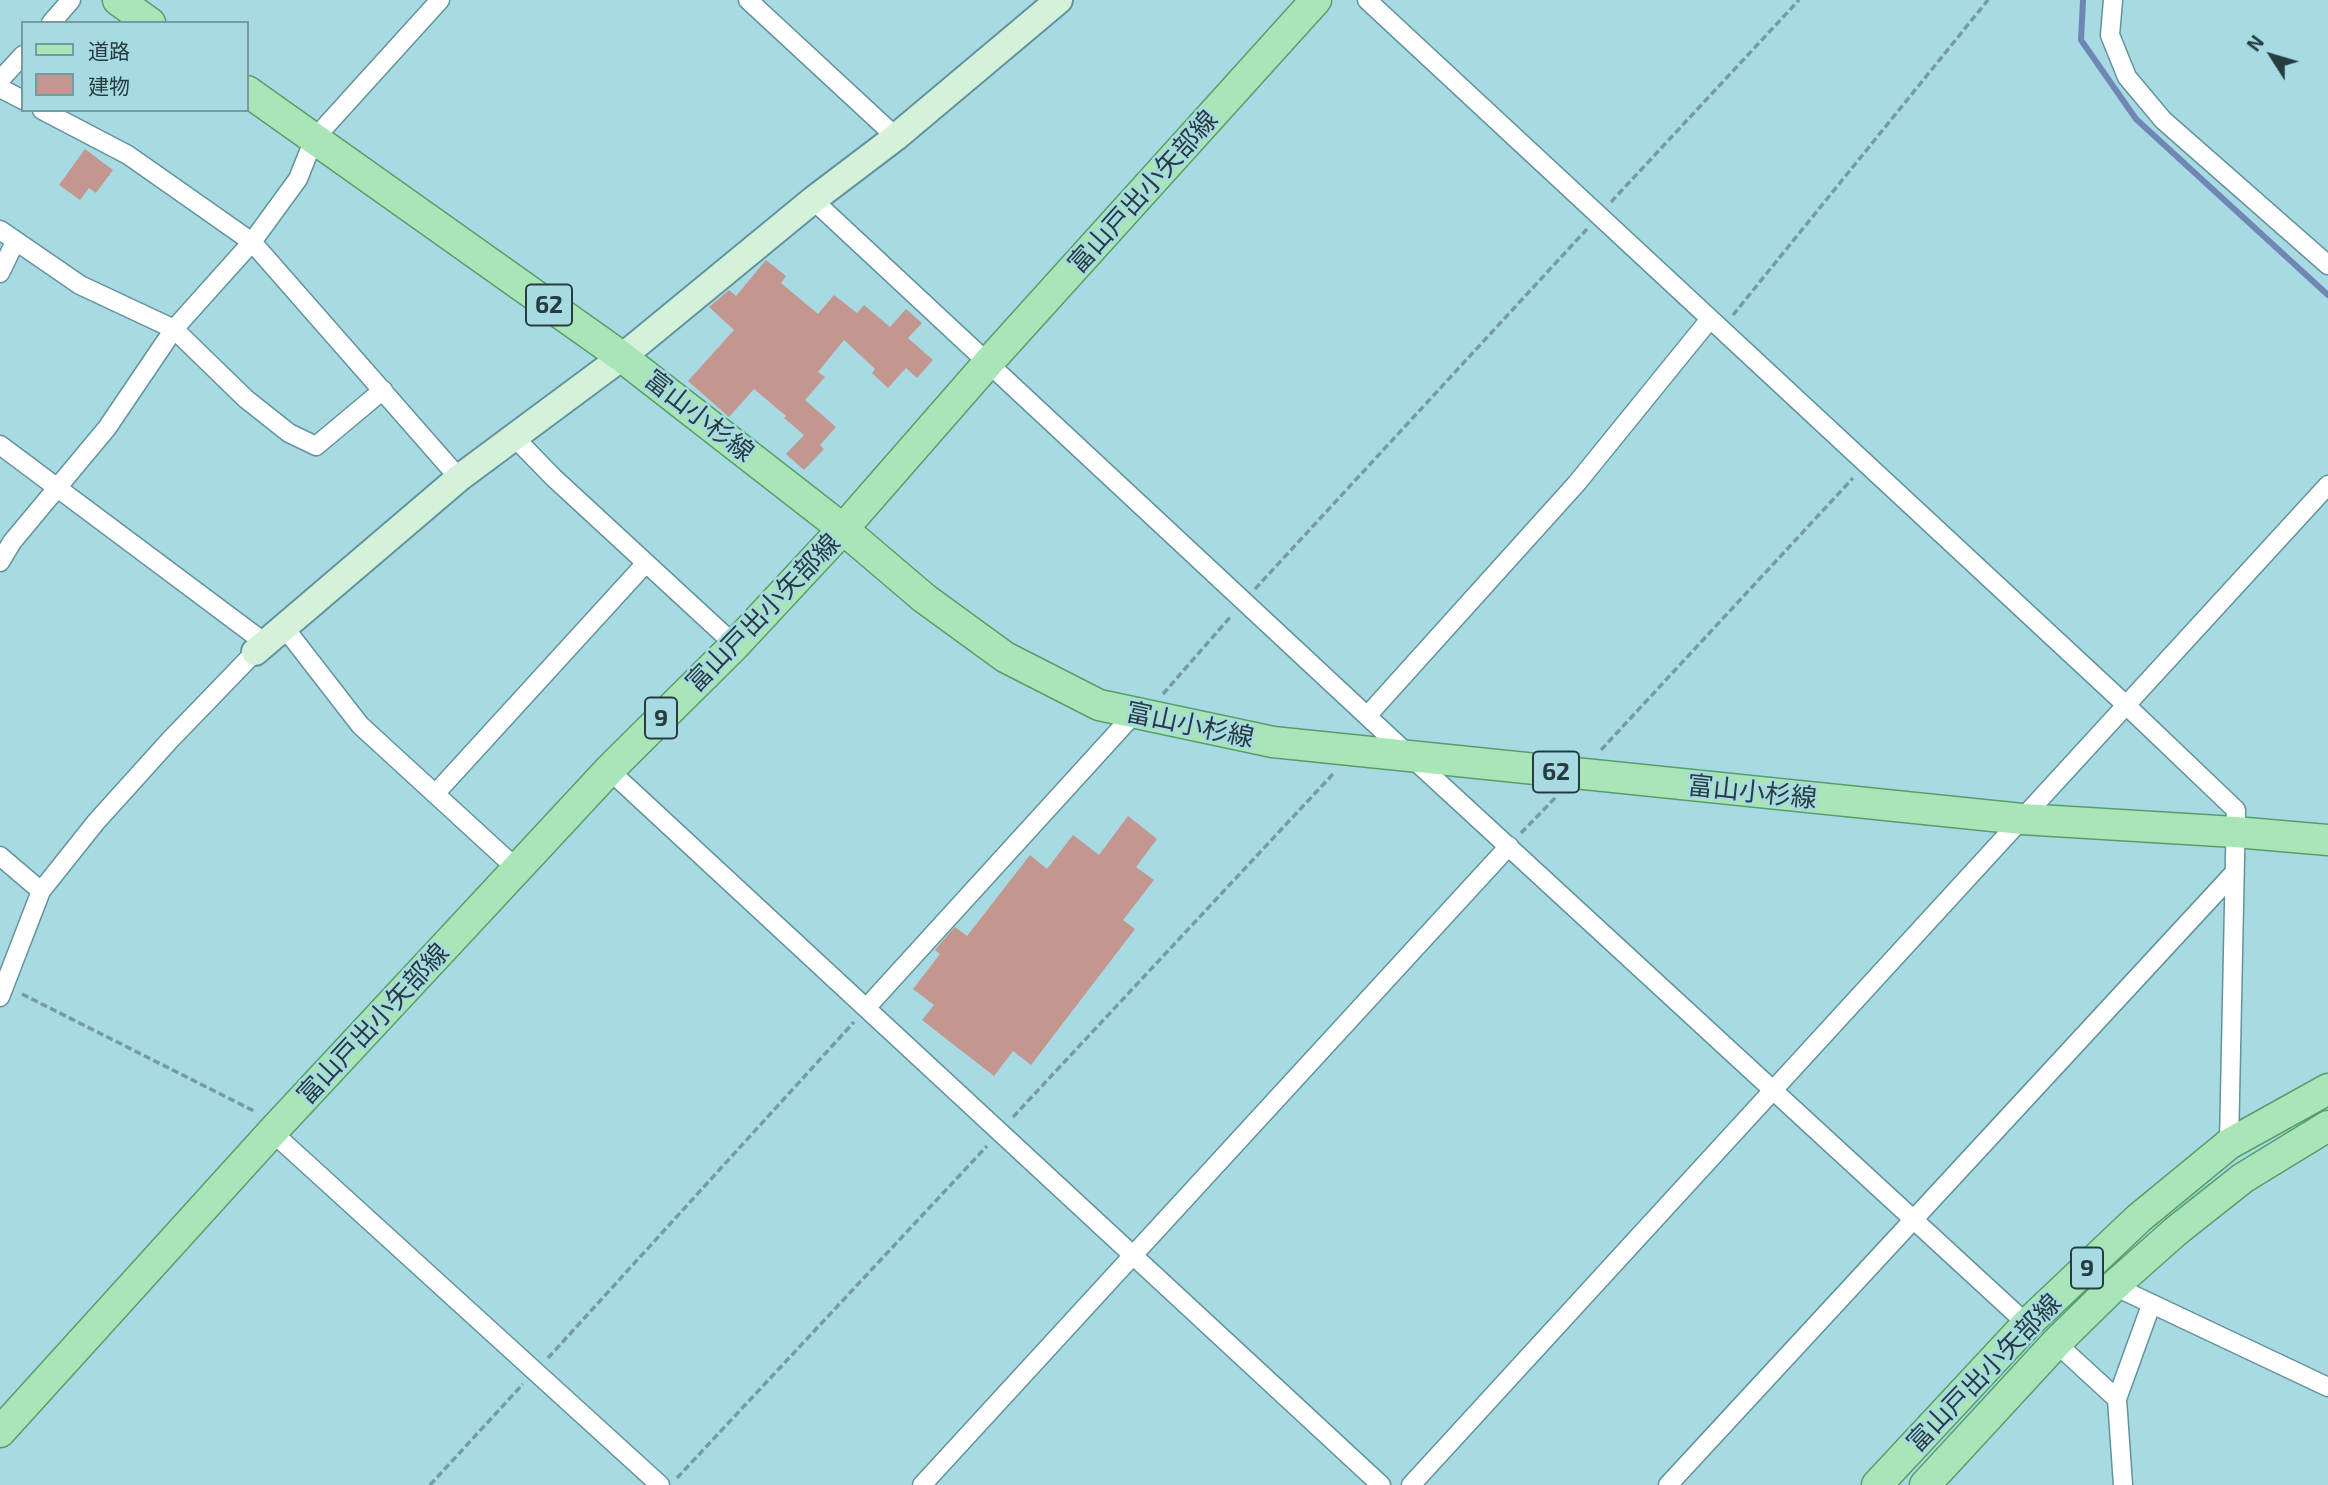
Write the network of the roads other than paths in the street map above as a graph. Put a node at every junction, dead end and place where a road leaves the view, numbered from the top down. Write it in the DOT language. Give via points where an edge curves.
graph roads {
  1 [pos="71,0"];
  2 [pos="118,0"];
  3 [pos="440,0"];
  4 [pos="748,0"];
  5 [pos="1059,0"];
  6 [pos="1316,0"];
  7 [pos="1367,0"];
  8 [pos="2113,0"];
  9 [pos="53,21"];
  10 [pos="147,21"];
  11 [pos="21,57"];
  12 [pos="0,80"];
  13 [pos="0,88"];
  14 [pos="248,92"];
  15 [pos="21,99"];
  16 [pos="46,112"];
  17 [pos="896,137"];
  18 [pos="314,139"];
  19 [pos="813,200"];
  20 [pos="0,230"];
  21 [pos="15,242"];
  22 [pos="252,242"];
  23 [pos="2328,265"];
  24 [pos="0,274"];
  25 [pos="1710,319"];
  26 [pos="173,329"];
  27 [pos="622,357"];
  28 [pos="988,363"];
  29 [pos="383,390"];
  30 [pos="513,436"];
  31 [pos="0,444"];
  32 [pos="459,478"];
  33 [pos="2328,485"];
  34 [pos="57,489"];
  35 [pos="843,529"];
  36 [pos="0,562"];
  37 [pos="646,563"];
  38 [pos="268,641"];
  39 [pos="734,645"];
  40 [pos="2126,705"];
  41 [pos="1139,715"];
  42 [pos="1367,716"];
  43 [pos="1411,757"];
  44 [pos="610,770"];
  45 [pos="435,793"];
  46 [pos="2022,819"];
  47 [pos="2235,832"];
  48 [pos="2328,840"];
  49 [pos="1509,846"];
  50 [pos="0,856"];
  51 [pos="517,869"];
  52 [pos="2234,873"];
  53 [pos="41,891"];
  54 [pos="2,991"];
  55 [pos="867,1007"];
  56 [pos="2328,1088"];
  57 [pos="1773,1090"];
  58 [pos="2328,1126"];
  59 [pos="276,1128"];
  60 [pos="2230,1144"];
  61 [pos="1913,1220"];
  62 [pos="1134,1255"];
  63 [pos="2114,1286"];
  64 [pos="2151,1306"];
  65 [pos="2027,1324"];
  66 [pos="2056,1343"];
  67 [pos="2328,1387"];
  68 [pos="2117,1399"];
  69 [pos="0,1432"];
  70 [pos="660,1485"];
  71 [pos="922,1485"];
  72 [pos="1381,1485"];
  73 [pos="1411,1485"];
  74 [pos="1668,1485"];
  75 [pos="1877,1485"];
  76 [pos="1925,1485"];
  77 [pos="2123,1485"];
  1 -- 9 [label="street"];
  2 -- 10 [label="main road"];
  3 -- 18 [label="street"];
  4 -- 17 [label="street"];
  5 -- 17 [label="street"];
  6 -- 28 [label="main road, 富山戸出小矢部線 / 9"];
  7 -- 25 [label="street"];
  8 -- 23 [label="street" via="2110,35 2127,77 2163,120"];
  11 -- 12 [label="street"];
  13 -- 15 [label="street"];
  14 -- 18 [label="main road, 富山小杉線 / 62"];
  16 -- 22 [label="street" via="128,155"];
  17 -- 19 [label="street"];
  18 -- 22 [label="street" via="298,178"];
  18 -- 27 [label="main road, 富山小杉線 / 62"];
  19 -- 27 [label="street"];
  19 -- 28 [label="street"];
  20 -- 21 [label="street"];
  21 -- 24 [label="street"];
  21 -- 26 [label="street" via="80,285"];
  22 -- 26 [label="street"];
  22 -- 29 [label="street"];
  25 -- 40 [label="street"];
  25 -- 42 [label="street" via="1577,483"];
  26 -- 29 [label="street" via="246,399 289,433 316,446"];
  26 -- 34 [label="street" via="107,428"];
  27 -- 30 [label="street"];
  27 -- 35 [label="main road, 富山小杉線 / 62"];
  28 -- 35 [label="main road, 富山戸出小矢部線 / 9"];
  28 -- 42 [label="street"];
  29 -- 32 [label="street"];
  30 -- 32 [label="street"];
  30 -- 37 [label="street"];
  31 -- 34 [label="street"];
  32 -- 38 [label="street"];
  33 -- 40 [label="street"];
  34 -- 36 [label="street"];
  34 -- 38 [label="street"];
  35 -- 39 [label="main road, 富山戸出小矢部線 / 9"];
  35 -- 41 [label="main road, 富山小杉線 / 62" via="924,598 1005,657 1099,705"];
  37 -- 39 [label="street"];
  37 -- 45 [label="street"];
  38 -- 45 [label="street"];
  38 -- 53 [label="street" via="170,740"];
  39 -- 44 [label="main road, 富山戸出小矢部線 / 9"];
  40 -- 46 [label="street"];
  40 -- 47 [label="street" via="2236,810"];
  41 -- 43 [label="main road, 富山小杉線 / 62" via="1273,742"];
  41 -- 55 [label="street"];
  42 -- 43 [label="street"];
  43 -- 46 [label="main road, 富山小杉線 / 62"];
  43 -- 49 [label="street"];
  44 -- 51 [label="main road, 富山戸出小矢部線 / 9"];
  44 -- 55 [label="street"];
  45 -- 51 [label="street"];
  46 -- 47 [label="main road, 富山小杉線 / 62"];
  46 -- 57 [label="street"];
  47 -- 48 [label="main road, 富山小杉線 / 62"];
  47 -- 52 [label="street"];
  49 -- 57 [label="street"];
  49 -- 62 [label="street"];
  50 -- 53 [label="street"];
  51 -- 59 [label="main road, 富山戸出小矢部線 / 9"];
  52 -- 60 [label="street"];
  52 -- 61 [label="street"];
  53 -- 54 [label="street"];
  55 -- 62 [label="street"];
  56 -- 60 [label="main road, 富山戸出小矢部線 / 9"];
  57 -- 61 [label="street"];
  57 -- 73 [label="street"];
  58 -- 63 [label="main road, 富山戸出小矢部線 / 9" via="2243,1178"];
  59 -- 69 [label="main road, 富山戸出小矢部線 / 9"];
  59 -- 70 [label="street"];
  60 -- 65 [label="main road, 富山戸出小矢部線 / 9" via="2139,1218"];
  61 -- 65 [label="street"];
  61 -- 74 [label="street"];
  62 -- 71 [label="street"];
  62 -- 72 [label="street"];
  63 -- 64 [label="street"];
  63 -- 66 [label="main road, 富山戸出小矢部線 / 9"];
  64 -- 67 [label="street"];
  64 -- 68 [label="street"];
  65 -- 75 [label="main road, 富山戸出小矢部線 / 9"];
  66 -- 68 [label="street"];
  66 -- 76 [label="main road, 富山戸出小矢部線 / 9"];
  68 -- 77 [label="street"];
}
